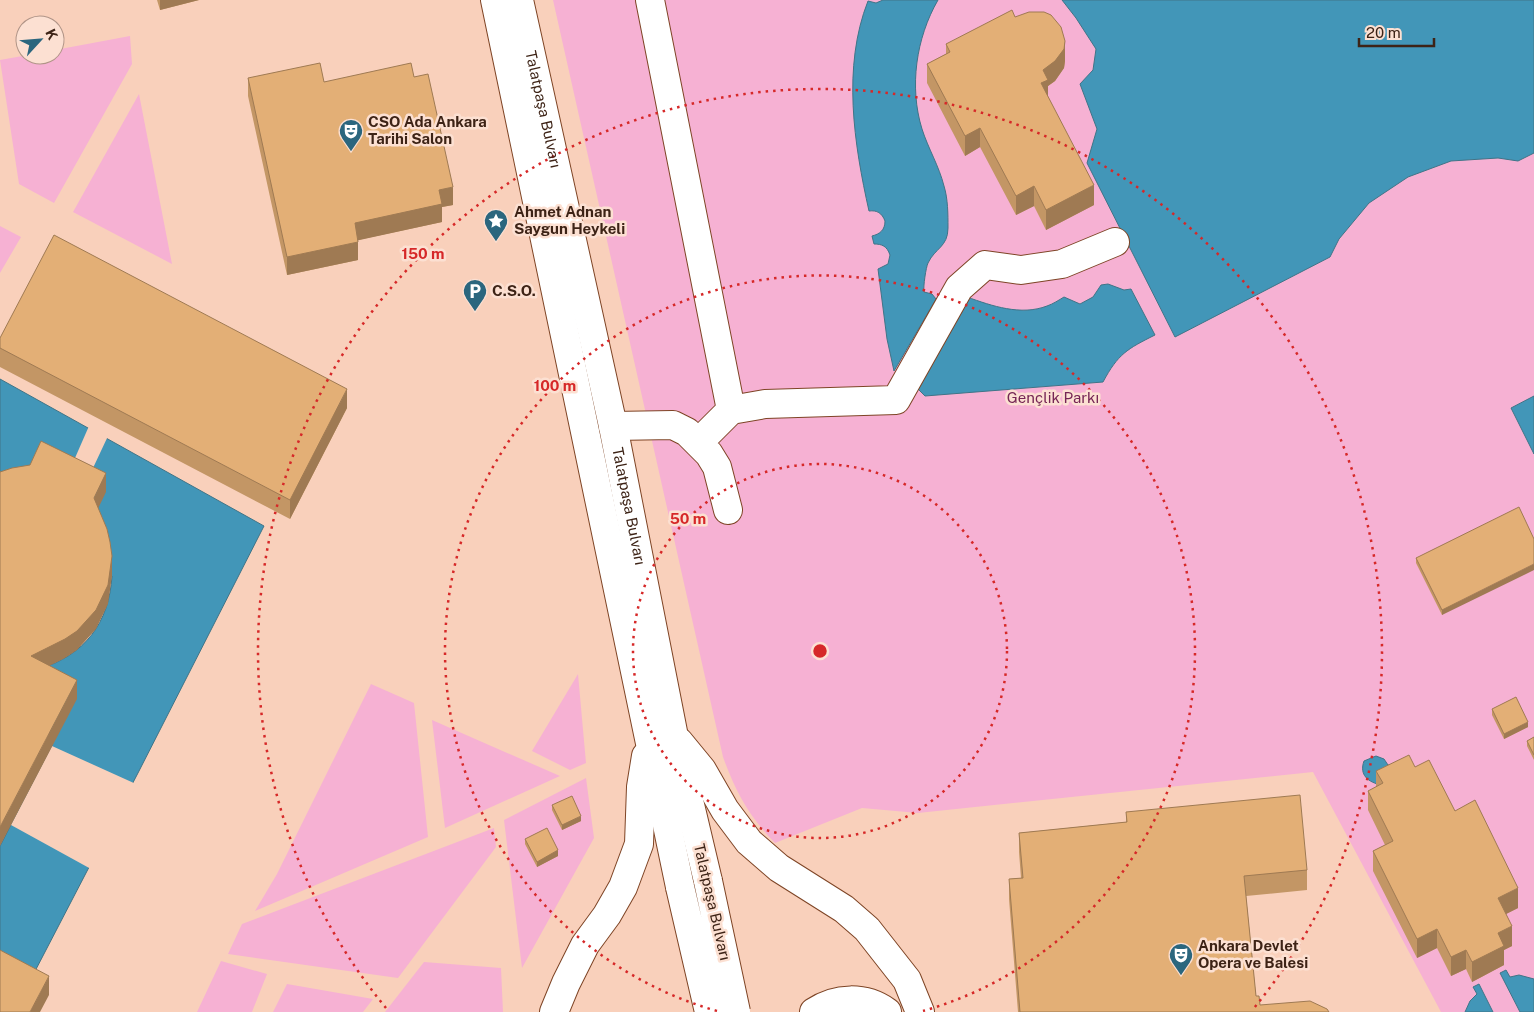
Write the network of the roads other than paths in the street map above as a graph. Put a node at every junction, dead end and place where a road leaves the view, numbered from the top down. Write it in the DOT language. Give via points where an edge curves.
graph roads {
  1 [pos="495,0"];
  2 [pos="519,0"];
  3 [pos="650,0"];
  4 [pos="1115,242"];
  5 [pos="731,410"];
  6 [pos="613,426"];
  7 [pos="699,442"];
  8 [pos="728,510"];
  9 [pos="662,738"];
  10 [pos="554,1012"];
  11 [pos="709,1012"];
  12 [pos="736,1012"];
  13 [pos="814,1012"];
  14 [pos="887,1012"];
  15 [pos="920,1012"];
  1 -- 9 [label="main road, Talatpaşa Bulvarı"];
  2 -- 6 [label="main road, Talatpaşa Bulvarı"];
  3 -- 5 [label="main road"];
  4 -- 5 [label="main road" via="1062,264 1020,270 985,265 959,288 896,400 765,404"];
  5 -- 7 [label="main road"];
  6 -- 7 [label="main road" via="673,424"];
  6 -- 9 [label="main road, Talatpaşa Bulvarı"];
  7 -- 8 [label="main road" via="717,467"];
  9 -- 10 [label="main road" via="641,787 639,844 623,887 585,945"];
  9 -- 11 [label="main road, Talatpaşa Bulvarı, bridge" via="680,887"];
  9 -- 12 [label="main road, Talatpaşa Bulvarı, bridge" via="708,881"];
  9 -- 15 [label="main road" via="702,770 725,810 749,842 779,868 844,909 867,929 906,980"];
  13 -- 14 [label="main road" via="846,1000 866,1002"];
}
